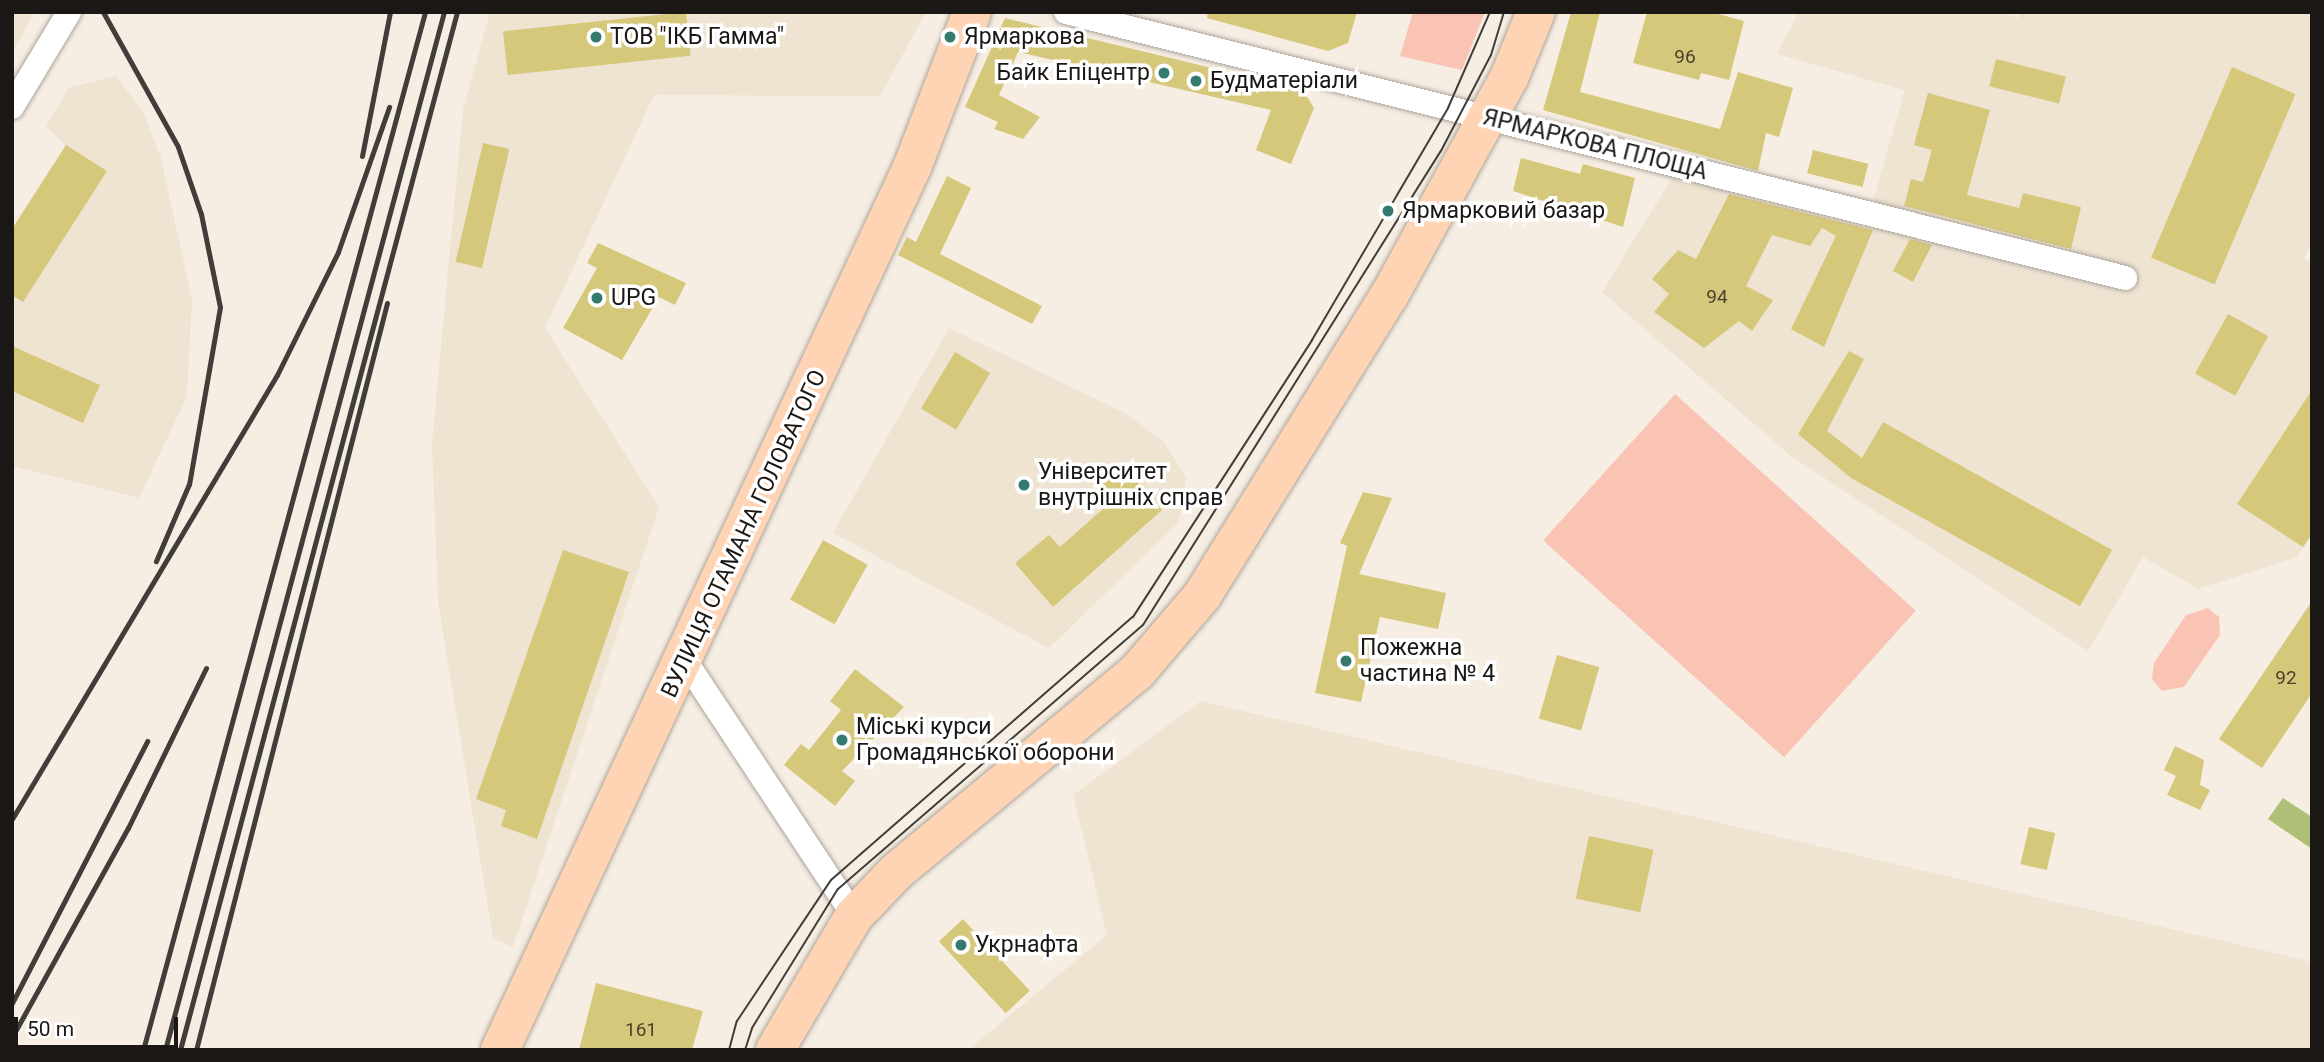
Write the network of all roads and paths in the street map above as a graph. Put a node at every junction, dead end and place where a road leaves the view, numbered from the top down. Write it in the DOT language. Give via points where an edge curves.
graph roads {
  1 [pos="69,12"];
  2 [pos="972,12"];
  3 [pos="1066,12"];
  4 [pos="1536,12"];
  5 [pos="12,107"];
  6 [pos="1487,118"];
  7 [pos="2125,278"];
  8 [pos="686,662"];
  9 [pos="854,916"];
  10 [pos="500,1050"];
  11 [pos="775,1050"];
  1 -- 5 [label="street"];
  2 -- 8 [label="main road, ВУЛИЦЯ ОТАМАНА ГОЛОВАТОГО" via="913,165"];
  3 -- 6 [label="street, ЯРМАРКОВА ПЛОЩА"];
  4 -- 6 [label="main road"];
  6 -- 7 [label="street, ЯРМАРКОВА ПЛОЩА"];
  6 -- 9 [label="main road" via="1264,504 1174,632 1137,672 896,872"];
  8 -- 9 [label="street"];
  8 -- 10 [label="main road, ВУЛИЦЯ ОТАМАНА ГОЛОВАТОГО"];
  9 -- 11 [label="main road"];
}
